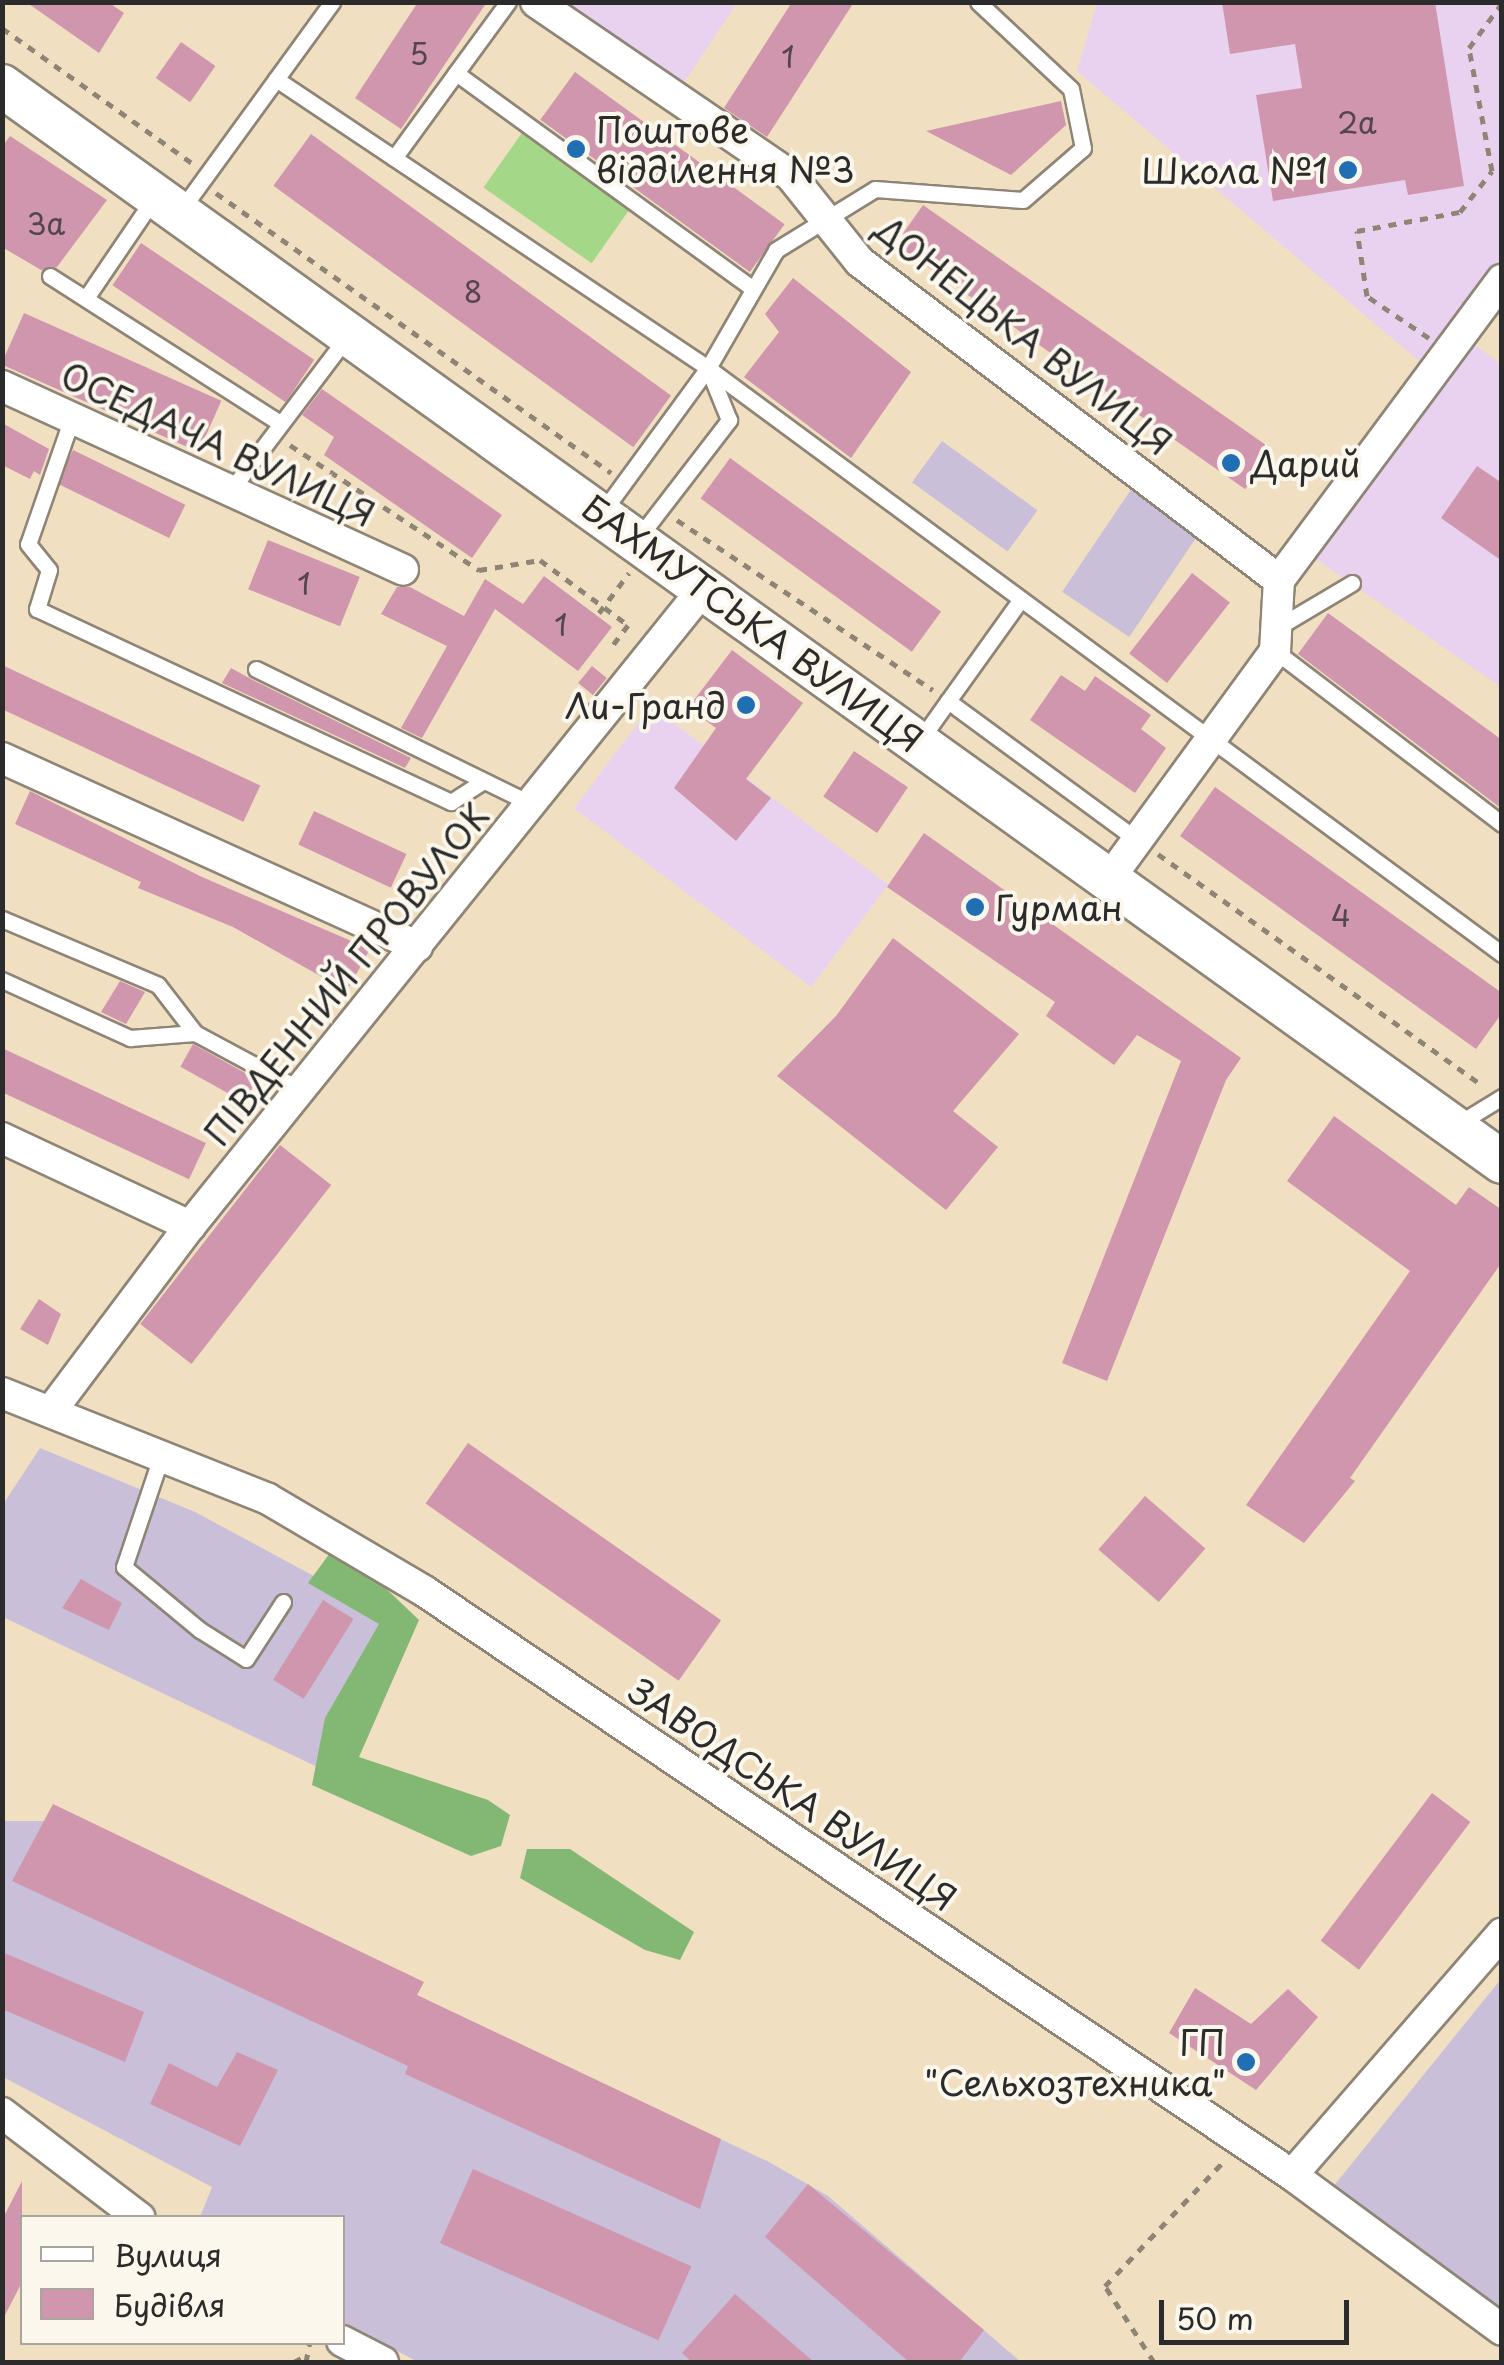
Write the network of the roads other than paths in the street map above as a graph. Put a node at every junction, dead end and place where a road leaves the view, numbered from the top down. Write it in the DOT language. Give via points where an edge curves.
graph roads {
  1 [pos="332,2"];
  2 [pos="508,2"];
  3 [pos="536,2"];
  4 [pos="978,2"];
  5 [pos="456,73"];
  6 [pos="276,79"];
  7 [pos="2,86"];
  8 [pos="394,158"];
  9 [pos="186,190"];
  10 [pos="826,219"];
  11 [pos="50,276"];
  12 [pos="1502,280"];
  13 [pos="753,288"];
  14 [pos="86,298"];
  15 [pos="350,334"];
  16 [pos="708,368"];
  17 [pos="2,386"];
  18 [pos="72,418"];
  19 [pos="278,429"];
  20 [pos="230,490"];
  21 [pos="612,498"];
  22 [pos="648,524"];
  23 [pos="403,570"];
  24 [pos="1279,580"];
  25 [pos="1352,583"];
  26 [pos="704,588"];
  27 [pos="1022,599"];
  28 [pos="1276,640"];
  29 [pos="256,669"];
  30 [pos="948,700"];
  31 [pos="1210,740"];
  32 [pos="919,743"];
  33 [pos="2,758"];
  34 [pos="480,783"];
  35 [pos="531,804"];
  36 [pos="1502,824"];
  37 [pos="1138,840"];
  38 [pos="1109,879"];
  39 [pos="2,919"];
  40 [pos="416,946"];
  41 [pos="1502,954"];
  42 [pos="2,980"];
  43 [pos="195,1034"];
  44 [pos="301,1090"];
  45 [pos="1501,1098"];
  46 [pos="1452,1127"];
  47 [pos="2,1138"];
  48 [pos="1502,1162"];
  49 [pos="190,1226"];
  50 [pos="2,1393"];
  51 [pos="51,1411"];
  52 [pos="162,1454"];
  53 [pos="283,1602"];
  54 [pos="1502,1933"];
  55 [pos="2,2113"];
  56 [pos="1292,2175"];
  57 [pos="136,2215"];
  58 [pos="1502,2330"];
  59 [pos="345,2343"];
  60 [pos="383,2362"];
  1 -- 6 [label="lane"];
  2 -- 5 [label="lane"];
  3 -- 10 [label="street, ДОНЕЦЬКА ВУЛИЦЯ" via="791,176"];
  4 -- 10 [label="lane" via="1071,89 1083,148 1023,200 875,189"];
  5 -- 8 [label="lane"];
  5 -- 13 [label="lane"];
  6 -- 8 [label="lane"];
  6 -- 9 [label="lane"];
  7 -- 9 [label="street, БАХМУТСЬКА ВУЛИЦЯ"];
  8 -- 16 [label="lane"];
  9 -- 14 [label="lane"];
  9 -- 15 [label="street, БАХМУТСЬКА ВУЛИЦЯ"];
  10 -- 13 [label="lane" via="776,250"];
  10 -- 24 [label="street, ДОНЕЦЬКА ВУЛИЦЯ" via="860,262"];
  11 -- 14 [label="lane"];
  12 -- 24 [label="street"];
  13 -- 16 [label="lane"];
  14 -- 19 [label="lane"];
  15 -- 19 [label="lane"];
  15 -- 21 [label="street, БАХМУТСЬКА ВУЛИЦЯ"];
  16 -- 21 [label="lane"];
  16 -- 22 [label="lane" via="729,420"];
  16 -- 27 [label="lane"];
  17 -- 18 [label="street, ОСЕДАЧА ВУЛИЦЯ"];
  18 -- 20 [label="street, ОСЕДАЧА ВУЛИЦЯ"];
  18 -- 34 [label="lane" via="28,544 49,570 37,609 451,802"];
  19 -- 20 [label="lane"];
  20 -- 23 [label="street, ОСЕДАЧА ВУЛИЦЯ"];
  21 -- 22 [label="street, БАХМУТСЬКА ВУЛИЦЯ"];
  22 -- 26 [label="street, БАХМУТСЬКА ВУЛИЦЯ"];
  24 -- 28 [label="street"];
  25 -- 28 [label="lane"];
  26 -- 32 [label="street, БАХМУТСЬКА ВУЛИЦЯ"];
  26 -- 35 [label="street, ПІВДЕННИЙ ПРОВУЛОК"];
  27 -- 30 [label="lane"];
  27 -- 31 [label="lane"];
  28 -- 31 [label="street"];
  28 -- 36 [label="lane"];
  29 -- 34 [label="lane"];
  30 -- 32 [label="lane"];
  30 -- 37 [label="lane"];
  31 -- 37 [label="street"];
  31 -- 41 [label="lane"];
  32 -- 38 [label="street, БАХМУТСЬКА ВУЛИЦЯ"];
  33 -- 40 [label="street"];
  34 -- 35 [label="lane"];
  35 -- 40 [label="street, ПІВДЕННИЙ ПРОВУЛОК"];
  37 -- 38 [label="street"];
  38 -- 46 [label="street, БАХМУТСЬКА ВУЛИЦЯ"];
  39 -- 43 [label="lane" via="158,985"];
  40 -- 44 [label="street, ПІВДЕННИЙ ПРОВУЛОК"];
  42 -- 43 [label="lane" via="130,1038"];
  43 -- 44 [label="lane"];
  44 -- 49 [label="street, ПІВДЕННИЙ ПРОВУЛОК"];
  45 -- 46 [label="lane"];
  46 -- 48 [label="street, БАХМУТСЬКА ВУЛИЦЯ"];
  47 -- 49 [label="street"];
  49 -- 51 [label="street, ПІВДЕННИЙ ПРОВУЛОК"];
  50 -- 51 [label="street, ЗАВОДСЬКА ВУЛИЦЯ"];
  51 -- 52 [label="street, ЗАВОДСЬКА ВУЛИЦЯ"];
  52 -- 53 [label="lane" via="124,1566 246,1659"];
  52 -- 56 [label="street, ЗАВОДСЬКА ВУЛИЦЯ" via="268,1498 424,1591"];
  54 -- 56 [label="street"];
  55 -- 57 [label="street"];
  56 -- 58 [label="street, ЗАВОДСЬКА ВУЛИЦЯ"];
  59 -- 60 [label="street"];
}
